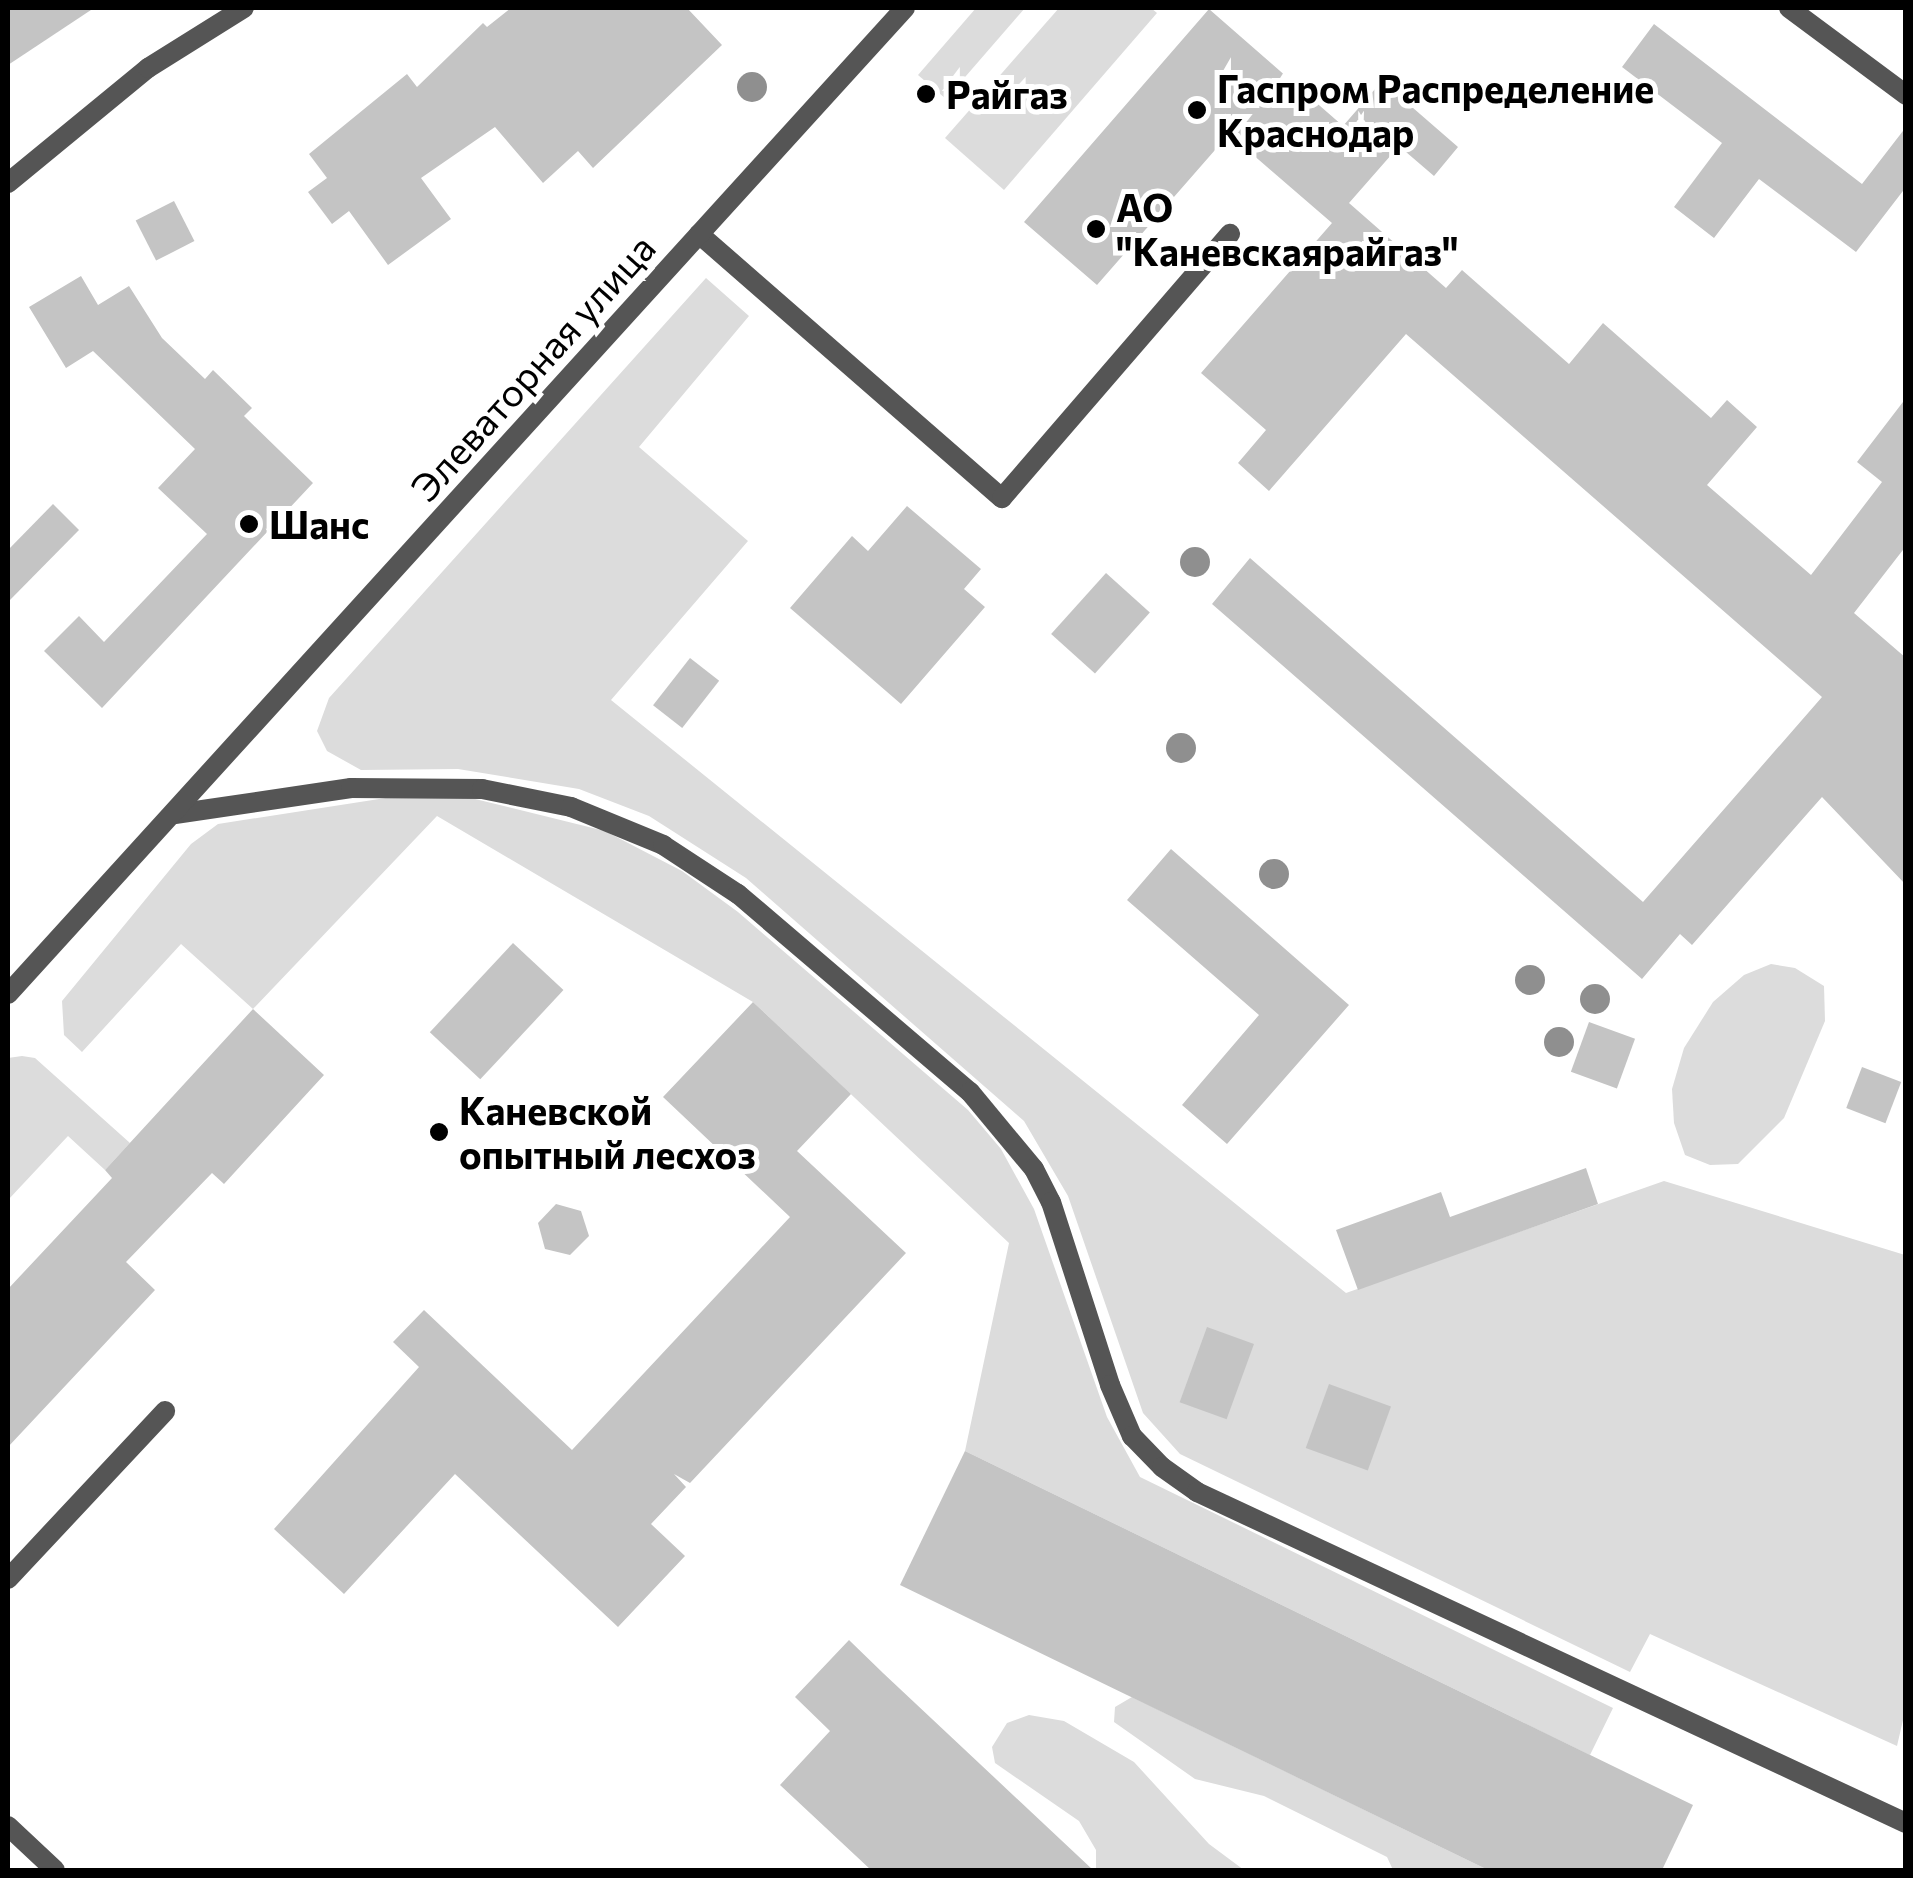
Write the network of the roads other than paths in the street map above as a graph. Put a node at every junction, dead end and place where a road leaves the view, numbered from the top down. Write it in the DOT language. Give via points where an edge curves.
graph roads {
  1 [pos="244,8"];
  2 [pos="905,8"];
  3 [pos="1789,8"];
  4 [pos="1906,95"];
  5 [pos="8,183"];
  6 [pos="700,234"];
  7 [pos="1230,234"];
  8 [pos="175,814"];
  9 [pos="8,994"];
  10 [pos="165,1411"];
  11 [pos="8,1579"];
  12 [pos="1906,1823"];
  13 [pos="8,1826"];
  14 [pos="54,1870"];
  1 -- 5 [label="street" via="148,68"];
  2 -- 6 [label="street, Элеваторная улица"];
  3 -- 4 [label="street"];
  6 -- 7 [label="street" via="1002,498"];
  6 -- 8 [label="street, Элеваторная улица"];
  8 -- 9 [label="street, Элеваторная улица"];
  8 -- 12 [label="street" via="351,788 482,790 571,808 663,844 738,894 970,1092 1034,1169 1051,1202 1110,1385 1132,1436 1162,1467 1197,1492"];
  10 -- 11 [label="street"];
  13 -- 14 [label="street"];
}
